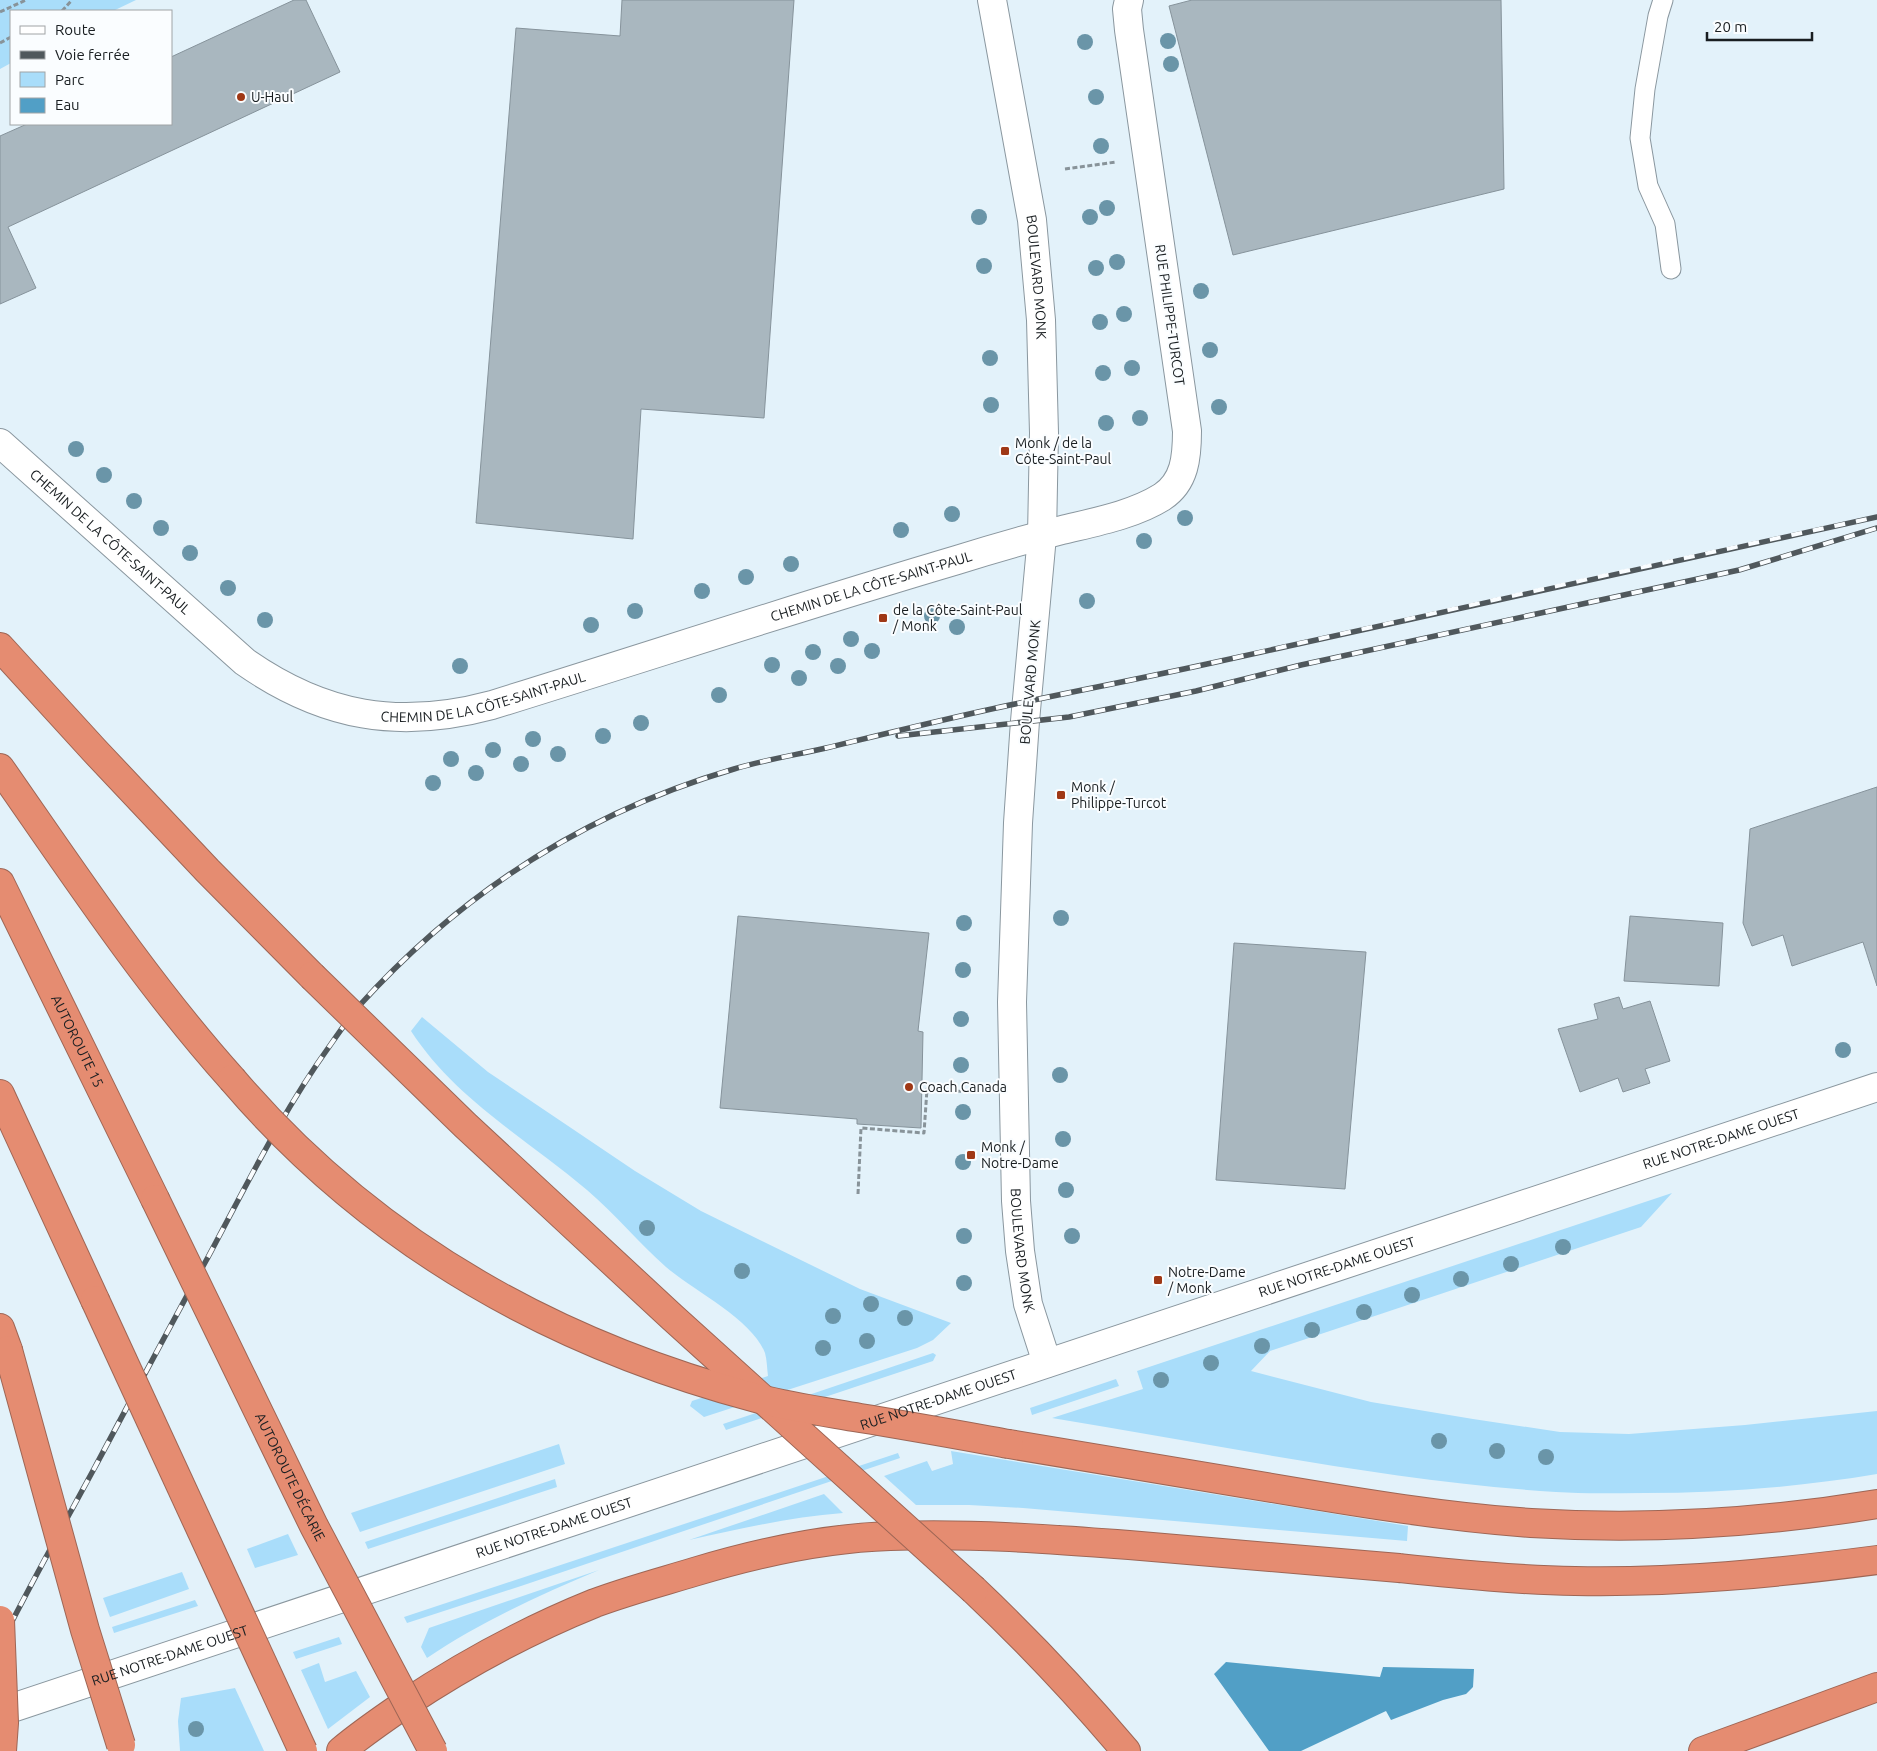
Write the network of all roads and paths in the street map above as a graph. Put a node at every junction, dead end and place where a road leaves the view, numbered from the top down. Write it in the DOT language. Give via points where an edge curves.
graph roads {
  1 [pos="26,0"];
  2 [pos="72,0"];
  3 [pos="992,0"];
  4 [pos="1128,0"];
  5 [pos="1663,0"];
  6 [pos="63,10"];
  7 [pos="0,12"];
  8 [pos="1117,162"];
  9 [pos="1065,169"];
  10 [pos="1671,269"];
  11 [pos="0,443"];
  12 [pos="1042,536"];
  13 [pos="0,647"];
  14 [pos="0,768"];
  15 [pos="0,883"];
  16 [pos="1877,1087"];
  17 [pos="922,1088"];
  18 [pos="927,1089"];
  19 [pos="970,1092"];
  20 [pos="0,1094"];
  21 [pos="858,1194"];
  22 [pos="155,1199"];
  23 [pos="4,1339"];
  24 [pos="1047,1363"];
  25 [pos="1877,1504"];
  26 [pos="1877,1560"];
  27 [pos="0,1620"];
  28 [pos="1877,1687"];
  29 [pos="0,1712"];
  30 [pos="122,1748"];
  31 [pos="2,1751"];
  32 [pos="303,1751"];
  33 [pos="341,1751"];
  34 [pos="434,1751"];
  35 [pos="1126,1751"];
  36 [pos="1703,1751"];
  1 -- 7 [label="path"];
  2 -- 6 [label="path"];
  3 -- 12 [label="street, BOULEVARD MONK" via="1032,220 1038,277 1042,350"];
  4 -- 12 [label="street, RUE PHILIPPE-TURCOT" via="1129,30 1187,431 1187,451 1183,471 1163,496 1124,513"];
  5 -- 10 [label="lane" via="1645,89 1640,138 1648,186 1665,224"];
  8 -- 9 [label="path"];
  11 -- 12 [label="street, CHEMIN DE LA CÔTE-SAINT-PAUL" via="245,662 278,684 304,696 360,714 386,717 439,716 492,705 866,587"];
  12 -- 24 [label="street, BOULEVARD MONK" via="1018,823 1012,1002 1020,1251 1028,1304"];
  13 -- 35 [label="highway, bridge" via="208,871 312,976 665,1310 974,1590 1035,1649"];
  14 -- 25 [label="highway, bridge" via="141,967 199,1042 292,1144 391,1229 444,1265 593,1343 758,1398 1374,1505 1529,1523 1655,1526 1776,1518"];
  15 -- 22 [label="highway, AUTOROUTE 15"];
  16 -- 24 [label="street, RUE NOTRE-DAME OUEST"];
  17 -- 18 [label="path"];
  18 -- 19 [label="path"];
  18 -- 21 [label="path" via="924,1133 861,1128"];
  20 -- 32 [label="highway, bridge"];
  22 -- 34 [label="highway, AUTOROUTE DÉCARIE, bridge" via="310,1518"];
  23 -- 30 [label="highway, bridge"];
  24 -- 29 [label="street, RUE NOTRE-DAME OUEST"];
  26 -- 33 [label="highway" via="1757,1574 1574,1581 1022,1538 934,1535 831,1541 718,1565 599,1602 545,1624 444,1678"];
  27 -- 31 [label="highway, bridge"];
  28 -- 36 [label="highway"];
}
